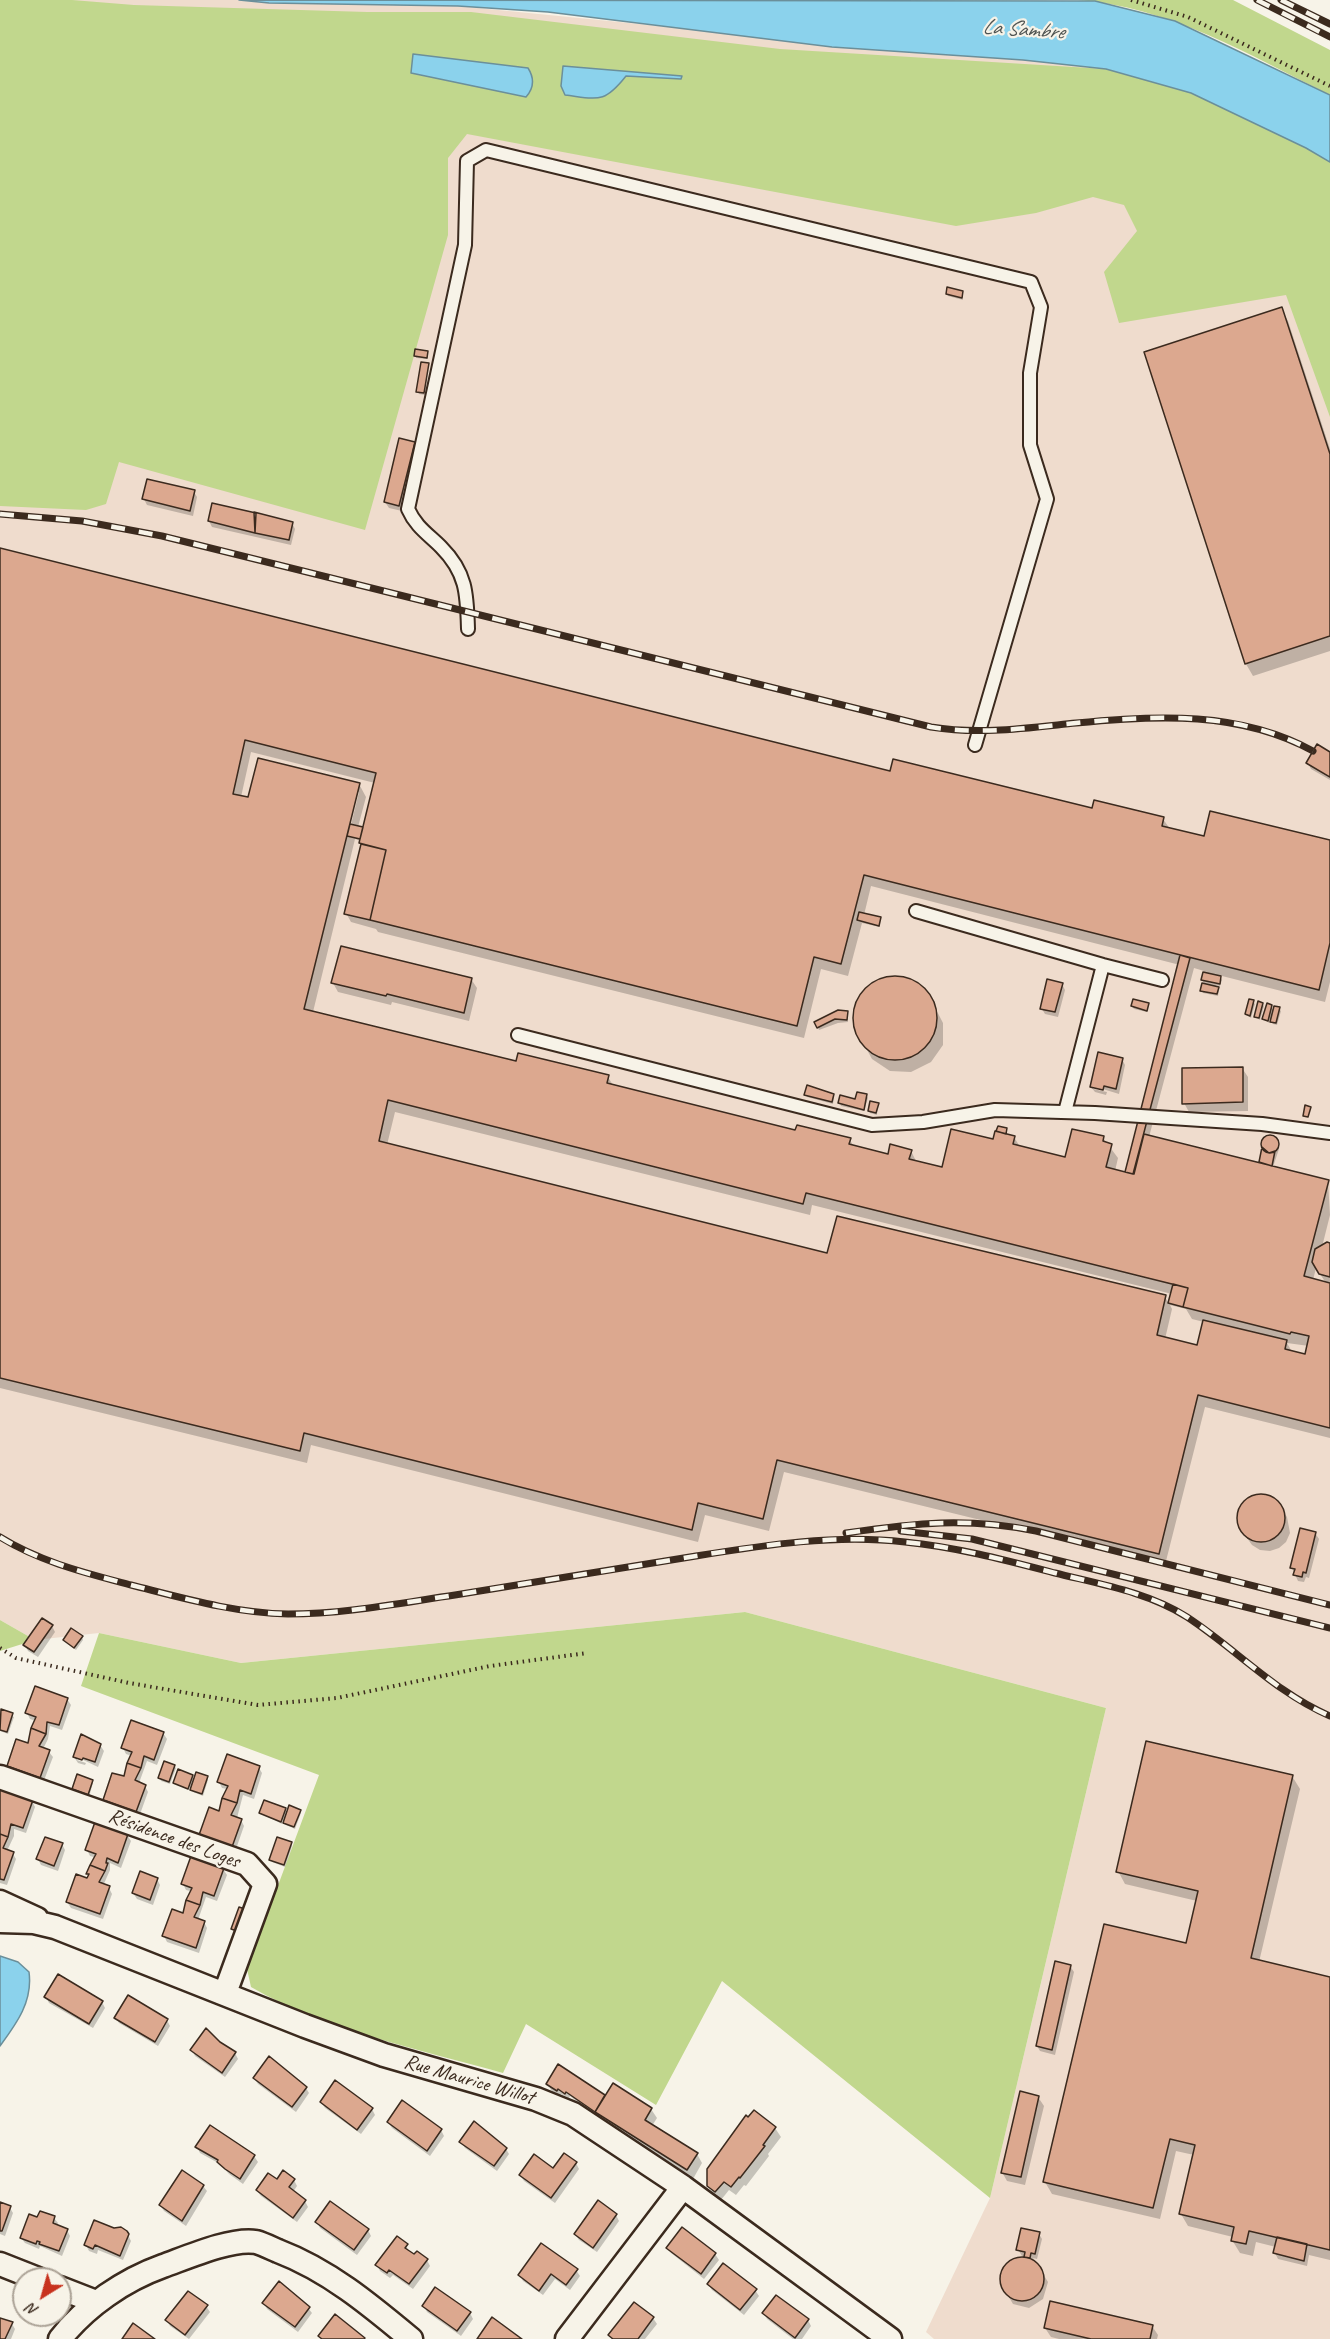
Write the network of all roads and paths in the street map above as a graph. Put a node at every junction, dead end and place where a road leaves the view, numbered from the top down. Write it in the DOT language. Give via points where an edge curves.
graph roads {
  1 [pos="1131,0"];
  2 [pos="1330,86"];
  3 [pos="468,629"];
  4 [pos="975,745"];
  5 [pos="916,911"];
  6 [pos="1103,965"];
  7 [pos="1162,980"];
  8 [pos="518,1035"];
  9 [pos="1065,1112"];
  10 [pos="1330,1133"];
  11 [pos="0,1648"];
  12 [pos="587,1653"];
  13 [pos="0,1777"];
  14 [pos="0,1902"];
  15 [pos="0,1921"];
  16 [pos="55,1927"];
  17 [pos="225,1993"];
  18 [pos="683,2187"];
  19 [pos="72,2293"];
  20 [pos="96,2302"];
  21 [pos="60,2339"];
  22 [pos="411,2339"];
  23 [pos="567,2339"];
  24 [pos="890,2339"];
  1 -- 2 [label="path" via="1188,17"];
  3 -- 4 [label="lane" via="464,580 445,552 413,521 408,508 465,245 467,160 486,150 1031,282 1041,307 1030,373 1030,444 1047,499"];
  5 -- 6 [label="lane"];
  6 -- 7 [label="lane"];
  6 -- 9 [label="lane"];
  8 -- 9 [label="lane" via="872,1125 923,1122 995,1110"];
  9 -- 10 [label="lane" via="1262,1124"];
  11 -- 12 [label="path" via="16,1658 129,1683 258,1704 337,1698 490,1666"];
  13 -- 17 [label="street, Résidence des Loges" via="247,1864 266,1884"];
  14 -- 16 [label="street"];
  15 -- 16 [label="street, Rue Maurice Willot"];
  16 -- 17 [label="street, Rue Maurice Willot"];
  17 -- 18 [label="street, Rue Maurice Willot" via="384,2055 536,2099 573,2114"];
  18 -- 23 [label="street"];
  18 -- 24 [label="street, Rue Maurice Willot"];
  19 -- 20 [label="street"];
  20 -- 21 [label="street"];
  20 -- 22 [label="street" via="153,2269 217,2246 255,2242 303,2260 360,2296"];
}
